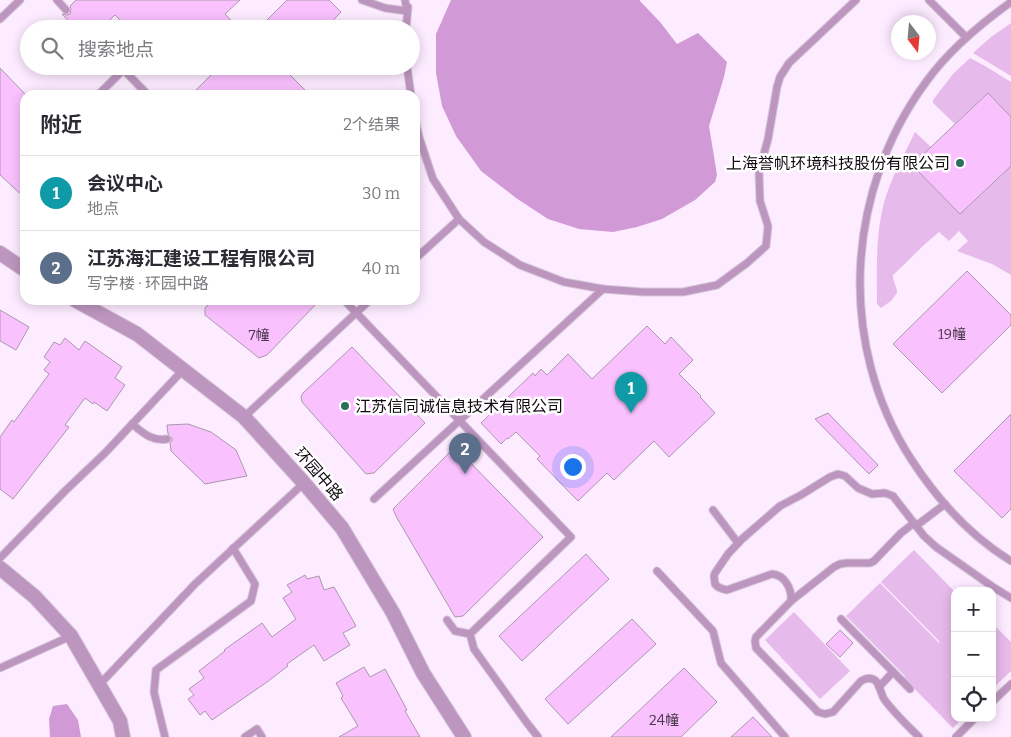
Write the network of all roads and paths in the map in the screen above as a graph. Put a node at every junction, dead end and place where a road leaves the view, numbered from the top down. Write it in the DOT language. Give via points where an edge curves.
graph roads {
  1 [pos="20,0"];
  2 [pos="56,0"];
  3 [pos="362,0"];
  4 [pos="405,0"];
  5 [pos="409,0"];
  6 [pos="856,0"];
  7 [pos="929,0"];
  8 [pos="1011,2"];
  9 [pos="66,10"];
  10 [pos="407,11"];
  11 [pos="0,19"];
  12 [pos="406,20"];
  13 [pos="966,37"];
  14 [pos="116,75"];
  15 [pos="129,75"];
  16 [pos="408,75"];
  17 [pos="102,90"];
  18 [pos="143,90"];
  19 [pos="410,90"];
  20 [pos="420,140"];
  21 [pos="459,218"];
  22 [pos="0,253"];
  23 [pos="420,254"];
  24 [pos="20,267"];
  25 [pos="603,289"];
  26 [pos="84,305"];
  27 [pos="349,305"];
  28 [pos="365,305"];
  29 [pos="356,313"];
  30 [pos="183,370"];
  31 [pos="244,417"];
  32 [pos="459,421"];
  33 [pos="132,424"];
  34 [pos="168,439"];
  35 [pos="304,483"];
  36 [pos="374,499"];
  37 [pos="944,504"];
  38 [pos="713,510"];
  39 [pos="915,524"];
  40 [pos="738,543"];
  41 [pos="233,548"];
  42 [pos="0,558"];
  43 [pos="1011,561"];
  44 [pos="0,568"];
  45 [pos="658,571"];
  46 [pos="1011,598"];
  47 [pos="791,602"];
  48 [pos="841,619"];
  49 [pos="447,620"];
  50 [pos="470,634"];
  51 [pos="71,636"];
  52 [pos="0,668"];
  53 [pos="893,672"];
  54 [pos="1011,684"];
  55 [pos="99,685"];
  56 [pos="879,687"];
  57 [pos="910,689"];
  58 [pos="996,698"];
  59 [pos="971,722"];
  60 [pos="123,737"];
  61 [pos="165,737"];
  62 [pos="245,737"];
  63 [pos="262,737"];
  64 [pos="464,737"];
  65 [pos="538,737"];
  66 [pos="785,737"];
  67 [pos="919,737"];
  68 [pos="956,737"];
  1 -- 11 [label="lane"];
  2 -- 9 [label="lane"];
  3 -- 10 [label="lane"];
  4 -- 10 [label="lane"];
  5 -- 10 [label="lane"];
  6 -- 25 [label="lane" via="789,63 780,77 759,172 760,201 768,226 766,246 717,285 683,292"];
  7 -- 13 [label="lane"];
  8 -- 13 [label="lane"];
  10 -- 12 [label="lane"];
  13 -- 37 [label="lane" via="931,76 895,133 873,189 861,248 864,338 880,396 905,450"];
  14 -- 17 [label="lane"];
  15 -- 18 [label="lane"];
  16 -- 19 [label="lane"];
  20 -- 21 [label="lane" via="433,179"];
  21 -- 23 [label="lane"];
  21 -- 25 [label="lane" via="484,242 520,264 564,282"];
  22 -- 24 [label="street"];
  25 -- 32 [label="lane"];
  26 -- 30 [label="street, 环园中路" via="137,334"];
  27 -- 29 [label="lane"];
  28 -- 29 [label="lane"];
  29 -- 31 [label="lane"];
  29 -- 32 [label="lane"];
  30 -- 31 [label="street, 环园中路"];
  30 -- 33 [label="lane"];
  31 -- 35 [label="street, 环园中路"];
  32 -- 36 [label="lane"];
  32 -- 50 [label="lane" via="571,537"];
  33 -- 34 [label="lane" via="153,439"];
  33 -- 42 [label="lane"];
  35 -- 41 [label="lane"];
  35 -- 64 [label="street, 环园中路" via="342,528 393,613 423,673"];
  37 -- 39 [label="lane"];
  37 -- 43 [label="lane" via="983,541"];
  38 -- 40 [label="lane"];
  39 -- 40 [label="lane" via="893,496 872,494 838,474 780,506"];
  39 -- 46 [label="lane" via="936,547"];
  39 -- 47 [label="lane" via="901,533 874,561 840,564"];
  40 -- 47 [label="lane" via="715,572 714,580 718,587 727,590 777,574 788,585"];
  41 -- 55 [label="lane"];
  41 -- 61 [label="lane" via="255,584 251,601 156,670 154,692"];
  44 -- 51 [label="street" via="35,597"];
  45 -- 66 [label="lane" via="713,631 721,664"];
  47 -- 56 [label="lane" via="756,637 755,645 818,712 833,712 861,680 875,680"];
  48 -- 53 [label="lane"];
  49 -- 50 [label="lane" via="455,631"];
  50 -- 65 [label="lane" via="474,649"];
  51 -- 52 [label="lane"];
  51 -- 55 [label="street"];
  53 -- 56 [label="lane"];
  53 -- 57 [label="lane"];
  54 -- 58 [label="lane"];
  55 -- 60 [label="street" via="120,721"];
  56 -- 67 [label="lane" via="895,713"];
  59 -- 68 [label="lane"];
  62 -- 63 [label="lane" via="257,729"];
}
